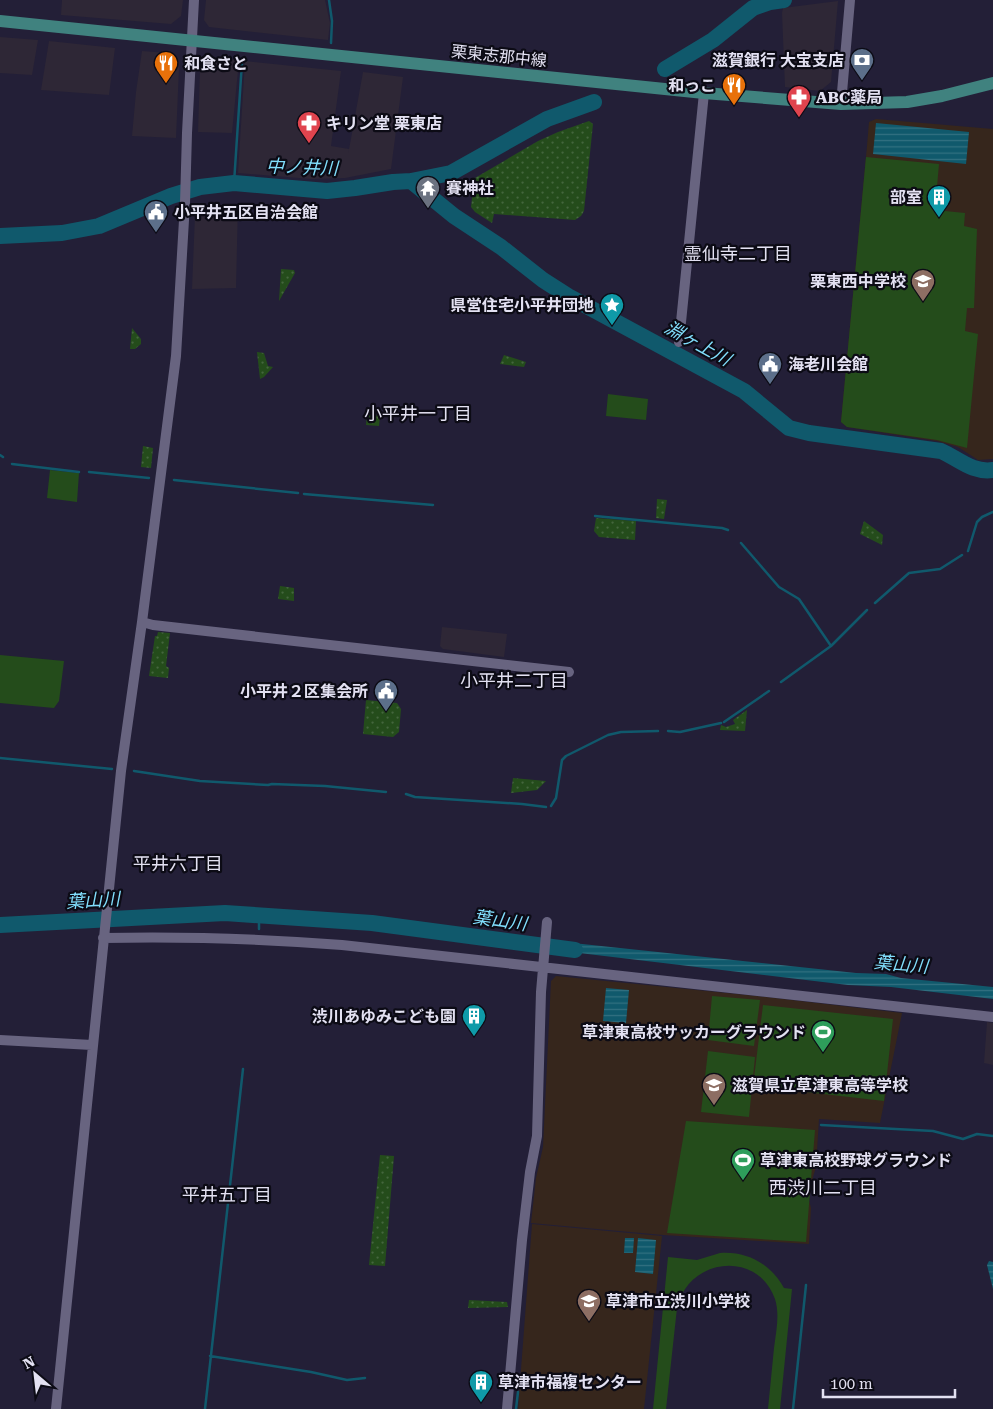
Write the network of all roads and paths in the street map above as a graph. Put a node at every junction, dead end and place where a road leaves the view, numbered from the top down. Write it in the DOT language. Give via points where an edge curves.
graph roads {
  1 [pos="194,0"];
  2 [pos="850,0"];
  3 [pos="0,22"];
  4 [pos="191,40"];
  5 [pos="993,83"];
  6 [pos="704,93"];
  7 [pos="841,104"];
  8 [pos="679,342"];
  9 [pos="142,622"];
  10 [pos="568,672"];
  11 [pos="547,925"];
  12 [pos="104,938"];
  13 [pos="544,964"];
  14 [pos="993,1017"];
  15 [pos="0,1040"];
  16 [pos="92,1046"];
  17 [pos="56,1409"];
  18 [pos="506,1409"];
  1 -- 4 [label="street"];
  2 -- 7 [label="street"];
  3 -- 4 [label="main road, 栗東志那中線"];
  4 -- 6 [label="main road, 栗東志那中線"];
  4 -- 9 [label="street" via="176,356"];
  5 -- 7 [label="main road, 栗東志那中線" via="907,102"];
  6 -- 7 [label="main road, 栗東志那中線"];
  6 -- 8 [label="street"];
  9 -- 10 [label="street"];
  9 -- 12 [label="street" via="121,771"];
  11 -- 13 [label="street"];
  12 -- 13 [label="street" via="262,939"];
  12 -- 16 [label="street"];
  13 -- 14 [label="street"];
  13 -- 18 [label="street" via="537,1136 522,1240"];
  15 -- 16 [label="street"];
  16 -- 17 [label="street"];
}
